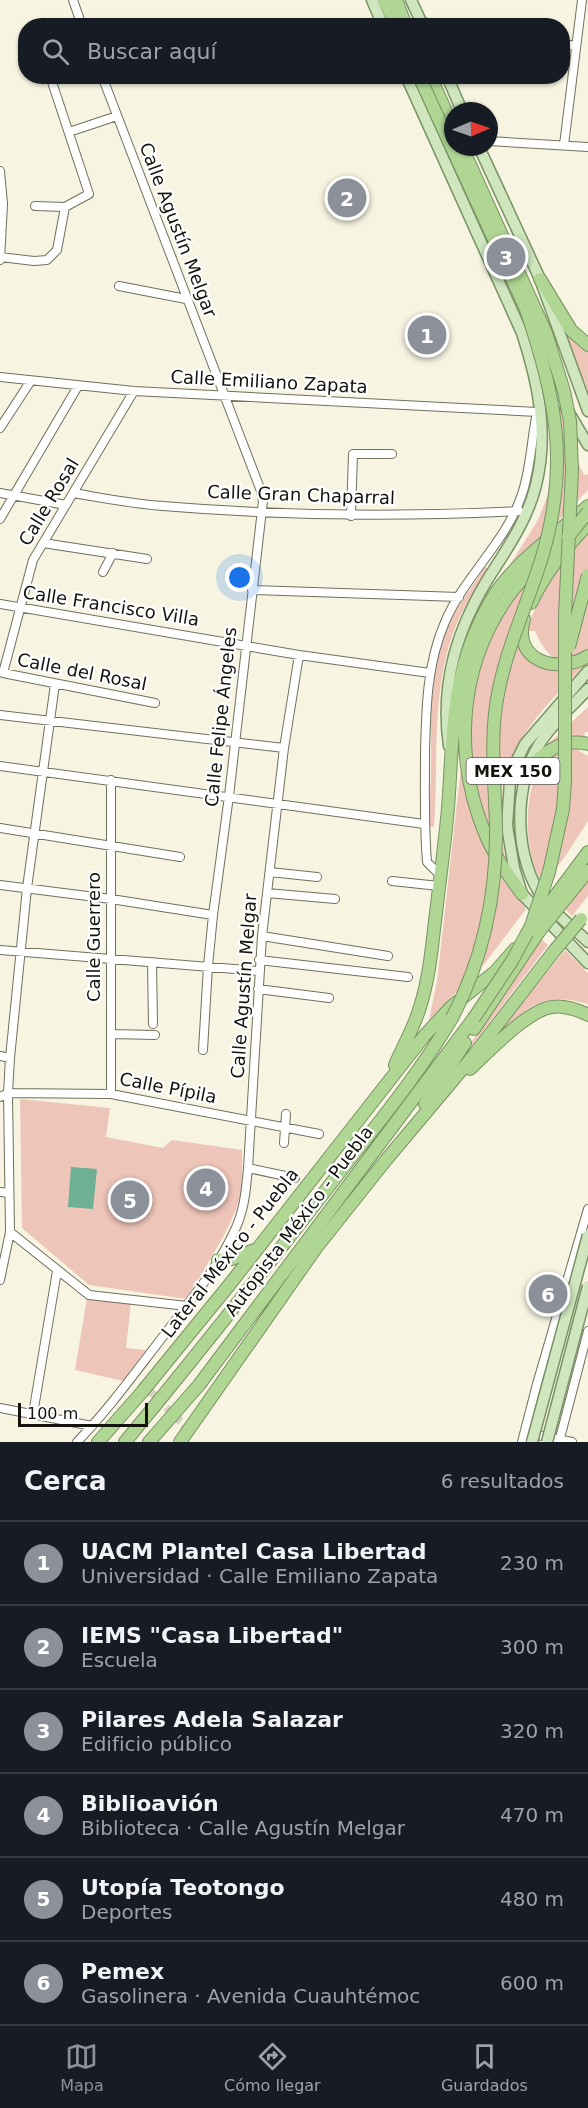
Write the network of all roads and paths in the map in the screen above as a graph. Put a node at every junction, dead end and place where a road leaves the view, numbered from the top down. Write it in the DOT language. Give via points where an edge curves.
graph roads {
  1 [pos="72,0"];
  2 [pos="372,0"];
  3 [pos="384,0"];
  4 [pos="411,0"];
  5 [pos="582,0"];
  6 [pos="397,4"];
  7 [pos="79,18"];
  8 [pos="380,18"];
  9 [pos="392,18"];
  10 [pos="403,18"];
  11 [pos="419,18"];
  12 [pos="570,45"];
  13 [pos="576,46"];
  14 [pos="53,84"];
  15 [pos="105,84"];
  16 [pos="410,84"];
  17 [pos="423,84"];
  18 [pos="434,84"];
  19 [pos="450,84"];
  20 [pos="458,102"];
  21 [pos="444,107"];
  22 [pos="117,116"];
  23 [pos="69,132"];
  24 [pos="498,141"];
  25 [pos="564,145"];
  26 [pos="588,147"];
  27 [pos="466,156"];
  28 [pos="483,156"];
  29 [pos="0,171"];
  30 [pos="2,204"];
  31 [pos="34,206"];
  32 [pos="65,207"];
  33 [pos="0,258"];
  34 [pos="540,279"];
  35 [pos="119,286"];
  36 [pos="544,292"];
  37 [pos="186,299"];
  38 [pos="506,299"];
  39 [pos="522,333"];
  40 [pos="588,345"];
  41 [pos="0,377"];
  42 [pos="30,382"];
  43 [pos="78,386"];
  44 [pos="134,392"];
  45 [pos="223,395"];
  46 [pos="539,411"];
  47 [pos="588,411"];
  48 [pos="0,428"];
  49 [pos="588,445"];
  50 [pos="392,454"];
  51 [pos="0,493"];
  52 [pos="73,493"];
  53 [pos="14,495"];
  54 [pos="66,505"];
  55 [pos="588,506"];
  56 [pos="528,510"];
  57 [pos="514,511"];
  58 [pos="262,512"];
  59 [pos="588,512"];
  60 [pos="351,516"];
  61 [pos="588,516"];
  62 [pos="0,519"];
  63 [pos="588,524"];
  64 [pos="43,543"];
  65 [pos="490,552"];
  66 [pos="113,553"];
  67 [pos="147,559"];
  68 [pos="501,559"];
  69 [pos="103,572"];
  70 [pos="588,575"];
  71 [pos="252,590"];
  72 [pos="459,597"];
  73 [pos="0,604"];
  74 [pos="21,608"];
  75 [pos="521,618"];
  76 [pos="246,644"];
  77 [pos="299,655"];
  78 [pos="588,656"];
  79 [pos="588,671"];
  80 [pos="3,673"];
  81 [pos="430,673"];
  82 [pos="564,675"];
  83 [pos="55,684"];
  84 [pos="588,689"];
  85 [pos="155,703"];
  86 [pos="0,715"];
  87 [pos="50,722"];
  88 [pos="234,742"];
  89 [pos="588,744"];
  90 [pos="284,748"];
  91 [pos="450,753"];
  92 [pos="0,766"];
  93 [pos="529,768"];
  94 [pos="43,772"];
  95 [pos="111,780"];
  96 [pos="229,796"];
  97 [pos="279,804"];
  98 [pos="424,824"];
  99 [pos="0,828"];
  100 [pos="34,833"];
  101 [pos="110,847"];
  102 [pos="588,852"];
  103 [pos="180,857"];
  104 [pos="588,871"];
  105 [pos="270,872"];
  106 [pos="317,877"];
  107 [pos="392,880"];
  108 [pos="440,881"];
  109 [pos="0,885"];
  110 [pos="27,888"];
  111 [pos="267,893"];
  112 [pos="522,894"];
  113 [pos="563,894"];
  114 [pos="111,899"];
  115 [pos="334,899"];
  116 [pos="213,915"];
  117 [pos="584,915"];
  118 [pos="534,928"];
  119 [pos="262,936"];
  120 [pos="588,942"];
  121 [pos="0,950"];
  122 [pos="22,952"];
  123 [pos="388,956"];
  124 [pos="110,959"];
  125 [pos="259,960"];
  126 [pos="152,962"];
  127 [pos="588,963"];
  128 [pos="208,966"];
  129 [pos="258,971"];
  130 [pos="408,977"];
  131 [pos="258,988"];
  132 [pos="329,998"];
  133 [pos="588,1015"];
  134 [pos="153,1024"];
  135 [pos="111,1034"];
  136 [pos="155,1035"];
  137 [pos="203,1050"];
  138 [pos="0,1056"];
  139 [pos="10,1058"];
  140 [pos="387,1083"];
  141 [pos="111,1094"];
  142 [pos="4,1095"];
  143 [pos="436,1101"];
  144 [pos="286,1114"];
  145 [pos="251,1120"];
  146 [pos="286,1129"];
  147 [pos="411,1129"];
  148 [pos="319,1134"];
  149 [pos="0,1137"];
  150 [pos="10,1138"];
  151 [pos="284,1143"];
  152 [pos="248,1168"];
  153 [pos="295,1178"];
  154 [pos="5,1193"];
  155 [pos="588,1209"];
  156 [pos="10,1232"];
  157 [pos="588,1235"];
  158 [pos="257,1248"];
  159 [pos="218,1260"];
  160 [pos="57,1271"];
  161 [pos="0,1280"];
  162 [pos="588,1286"];
  163 [pos="187,1306"];
  164 [pos="588,1330"];
  165 [pos="134,1374"];
  166 [pos="141,1382"];
  167 [pos="0,1408"];
  168 [pos="33,1414"];
  169 [pos="92,1426"];
  170 [pos="190,1432"];
  171 [pos="525,1432"];
  172 [pos="560,1441"];
  173 [pos="78,1442"];
  174 [pos="98,1442"];
  175 [pos="125,1442"];
  176 [pos="149,1442"];
  177 [pos="180,1442"];
  178 [pos="188,1442"];
  179 [pos="522,1442"];
  180 [pos="532,1442"];
  181 [pos="547,1442"];
  182 [pos="572,1442"];
  1 -- 7 [label="street"];
  2 -- 8 [label="main road"];
  3 -- 9 [label="highway"];
  4 -- 11 [label="main road"];
  5 -- 13 [label="street"];
  6 -- 10 [label="highway"];
  12 -- 13 [label="street"];
  13 -- 25 [label="street"];
  14 -- 23 [label="street"];
  15 -- 22 [label="street, Calle Agustín Melgar"];
  16 -- 38 [label="main road"];
  17 -- 75 [label="highway, bridge" via="526,309 552,401 558,442 555,498 542,558"];
  18 -- 21 [label="highway"];
  19 -- 20 [label="main road"];
  22 -- 23 [label="street"];
  22 -- 37 [label="street, Calle Agustín Melgar"];
  23 -- 32 [label="street" via="89,194"];
  24 -- 25 [label="street"];
  25 -- 26 [label="street"];
  27 -- 82 [label="highway, bridge" via="546,333 570,421 572,470"];
  28 -- 34 [label="main road"];
  29 -- 30 [label="street"];
  30 -- 33 [label="street"];
  31 -- 32 [label="street"];
  32 -- 33 [label="street" via="57,250 47,260"];
  34 -- 36 [label="main road"];
  34 -- 40 [label="highway" via="571,330"];
  35 -- 37 [label="street"];
  36 -- 38 [label="main road" via="543,305 532,313 520,310"];
  36 -- 47 [label="main road"];
  37 -- 45 [label="street, Calle Agustín Melgar"];
  38 -- 39 [label="main road"];
  39 -- 46 [label="main road" via="533,368"];
  39 -- 49 [label="main road"];
  41 -- 42 [label="street, Calle Emiliano Zapata"];
  42 -- 43 [label="street, Calle Emiliano Zapata"];
  42 -- 48 [label="street"];
  43 -- 44 [label="street, Calle Emiliano Zapata"];
  43 -- 53 [label="street"];
  44 -- 45 [label="street, Calle Emiliano Zapata"];
  44 -- 52 [label="street, Calle Rosal"];
  45 -- 46 [label="street, Calle Emiliano Zapata"];
  45 -- 58 [label="street, Calle Felipe Ángeles" via="261,491"];
  46 -- 56 [label="main road" via="541,459"];
  46 -- 57 [label="street" via="528,473"];
  50 -- 60 [label="street" via="353,454"];
  51 -- 53 [label="street"];
  52 -- 54 [label="street, Calle Rosal"];
  52 -- 58 [label="street, Calle Gran Chaparral" via="161,506"];
  53 -- 54 [label="street"];
  53 -- 62 [label="street"];
  54 -- 64 [label="street, Calle Rosal"];
  55 -- 91 [label="highway" via="510,575 480,621 460,673"];
  56 -- 57 [label="street, Calle Gran Chaparral"];
  56 -- 68 [label="main road"];
  57 -- 60 [label="street, Calle Gran Chaparral"];
  57 -- 65 [label="street"];
  58 -- 60 [label="street, Calle Gran Chaparral"];
  58 -- 71 [label="street, Calle Felipe Ángeles"];
  59 -- 75 [label="highway, bridge" via="546,569"];
  61 -- 112 [label="highway" via="508,596 476,656 469,686 464,731 471,792 487,838"];
  63 -- 78 [label="highway" via="542,580 526,613 521,637 523,646 535,658 549,664 572,664"];
  64 -- 66 [label="street"];
  64 -- 74 [label="street, Calle Rosal" via="33,560"];
  65 -- 68 [label="street"];
  65 -- 72 [label="street"];
  66 -- 67 [label="street"];
  66 -- 69 [label="street"];
  68 -- 91 [label="main road" via="477,596 452,657 446,721"];
  70 -- 82 [label="highway, bridge"];
  71 -- 72 [label="street"];
  71 -- 76 [label="street, Calle Felipe Ángeles"];
  72 -- 81 [label="street" via="445,621"];
  73 -- 74 [label="street, Calle Francisco Villa"];
  74 -- 76 [label="street, Calle Francisco Villa"];
  74 -- 80 [label="street, Calle Rosal"];
  75 -- 175 [label="highway, Autopista México - Puebla, bridge" via="503,669 495,711 496,839 488,918 464,996 425,1062"];
  76 -- 77 [label="street, Calle Francisco Villa"];
  76 -- 88 [label="street, Calle Felipe Ángeles"];
  77 -- 81 [label="street, Calle Francisco Villa"];
  77 -- 90 [label="street, Calle Agustín Melgar"];
  79 -- 112 [label="main road, MEX 150" via="525,744 510,781 507,826"];
  80 -- 83 [label="street, Calle del Rosal"];
  81 -- 98 [label="street"];
  82 -- 118 [label="highway, bridge" via="563,809"];
  83 -- 85 [label="street, Calle del Rosal"];
  83 -- 87 [label="street"];
  84 -- 93 [label="main road, MEX 150" via="541,741"];
  86 -- 87 [label="street"];
  87 -- 88 [label="street"];
  87 -- 94 [label="street"];
  88 -- 90 [label="street"];
  88 -- 96 [label="street, Calle Felipe Ángeles"];
  89 -- 93 [label="highway" via="556,746"];
  90 -- 97 [label="street, Calle Agustín Melgar"];
  91 -- 108 [label="highway"];
  92 -- 94 [label="street"];
  93 -- 120 [label="main road, MEX 150" via="520,835 530,875 546,902"];
  94 -- 95 [label="street"];
  94 -- 100 [label="street"];
  95 -- 96 [label="street"];
  95 -- 101 [label="street, Calle Guerrero"];
  96 -- 97 [label="street"];
  96 -- 116 [label="street, Calle Felipe Ángeles"];
  97 -- 98 [label="street"];
  97 -- 105 [label="street, Calle Agustín Melgar"];
  98 -- 108 [label="street" via="427,862"];
  99 -- 100 [label="street"];
  100 -- 101 [label="street"];
  100 -- 110 [label="street"];
  101 -- 103 [label="street"];
  101 -- 114 [label="street, Calle Guerrero"];
  102 -- 113 [label="highway"];
  104 -- 113 [label="highway"];
  105 -- 106 [label="street"];
  105 -- 111 [label="street, Calle Agustín Melgar"];
  107 -- 108 [label="street"];
  108 -- 140 [label="highway" via="421,1005"];
  109 -- 110 [label="street"];
  110 -- 114 [label="street"];
  110 -- 122 [label="street"];
  111 -- 115 [label="street"];
  111 -- 119 [label="street, Calle Agustín Melgar"];
  112 -- 127 [label="main road, MEX 150"];
  113 -- 118 [label="highway, bridge"];
  114 -- 116 [label="street"];
  114 -- 124 [label="street, Calle Guerrero"];
  116 -- 128 [label="street, Calle Felipe Ángeles"];
  117 -- 143 [label="highway, bridge"];
  118 -- 140 [label="highway" via="495,972 439,1019"];
  118 -- 147 [label="highway"];
  118 -- 176 [label="highway, Autopista México - Puebla, bridge" via="474,1018 199,1385"];
  119 -- 123 [label="street"];
  119 -- 125 [label="street, Calle Agustín Melgar"];
  121 -- 122 [label="street"];
  122 -- 124 [label="street"];
  122 -- 139 [label="street"];
  124 -- 126 [label="street"];
  124 -- 135 [label="street, Calle Guerrero"];
  125 -- 129 [label="street, Calle Agustín Melgar"];
  125 -- 130 [label="street"];
  126 -- 128 [label="street"];
  126 -- 134 [label="street"];
  128 -- 129 [label="street"];
  128 -- 137 [label="street, Calle Felipe Ángeles"];
  129 -- 131 [label="street, Calle Agustín Melgar"];
  131 -- 132 [label="street"];
  131 -- 145 [label="street, Calle Agustín Melgar"];
  133 -- 143 [label="highway" via="551,1007 539,1012 518,1025"];
  135 -- 136 [label="street"];
  135 -- 141 [label="street, Calle Guerrero"];
  138 -- 139 [label="street"];
  139 -- 142 [label="street"];
  140 -- 158 [label="highway, Lateral México - Puebla"];
  141 -- 142 [label="street, Calle Pípila"];
  141 -- 145 [label="street, Calle Pípila"];
  142 -- 150 [label="street"];
  143 -- 147 [label="highway"];
  144 -- 146 [label="street"];
  145 -- 146 [label="street, Calle Pípila"];
  145 -- 152 [label="street, Calle Agustín Melgar"];
  146 -- 148 [label="street, Calle Pípila"];
  146 -- 151 [label="street"];
  147 -- 177 [label="highway" via="316,1248"];
  149 -- 150 [label="street"];
  150 -- 154 [label="street"];
  152 -- 153 [label="street"];
  152 -- 159 [label="street, Calle Agustín Melgar" via="240,1217"];
  154 -- 156 [label="street"];
  155 -- 171 [label="street"];
  156 -- 160 [label="street"];
  156 -- 161 [label="street"];
  157 -- 180 [label="main road, bridge"];
  158 -- 159 [label="highway" via="232,1260"];
  158 -- 174 [label="highway, Lateral México - Puebla"];
  159 -- 163 [label="street, Calle Agustín Melgar"];
  160 -- 163 [label="street" via="89,1295"];
  160 -- 168 [label="street"];
  162 -- 181 [label="main road, bridge"];
  163 -- 165 [label="street, Calle Agustín Melgar"];
  164 -- 172 [label="street"];
  165 -- 166 [label="street"];
  165 -- 169 [label="street, Calle Agustín Melgar"];
  167 -- 168 [label="street"];
  168 -- 169 [label="street"];
  169 -- 173 [label="street, Calle Agustín Melgar"];
  170 -- 178 [label="street"];
  171 -- 172 [label="street"];
  171 -- 179 [label="street"];
  172 -- 182 [label="street"];
}
